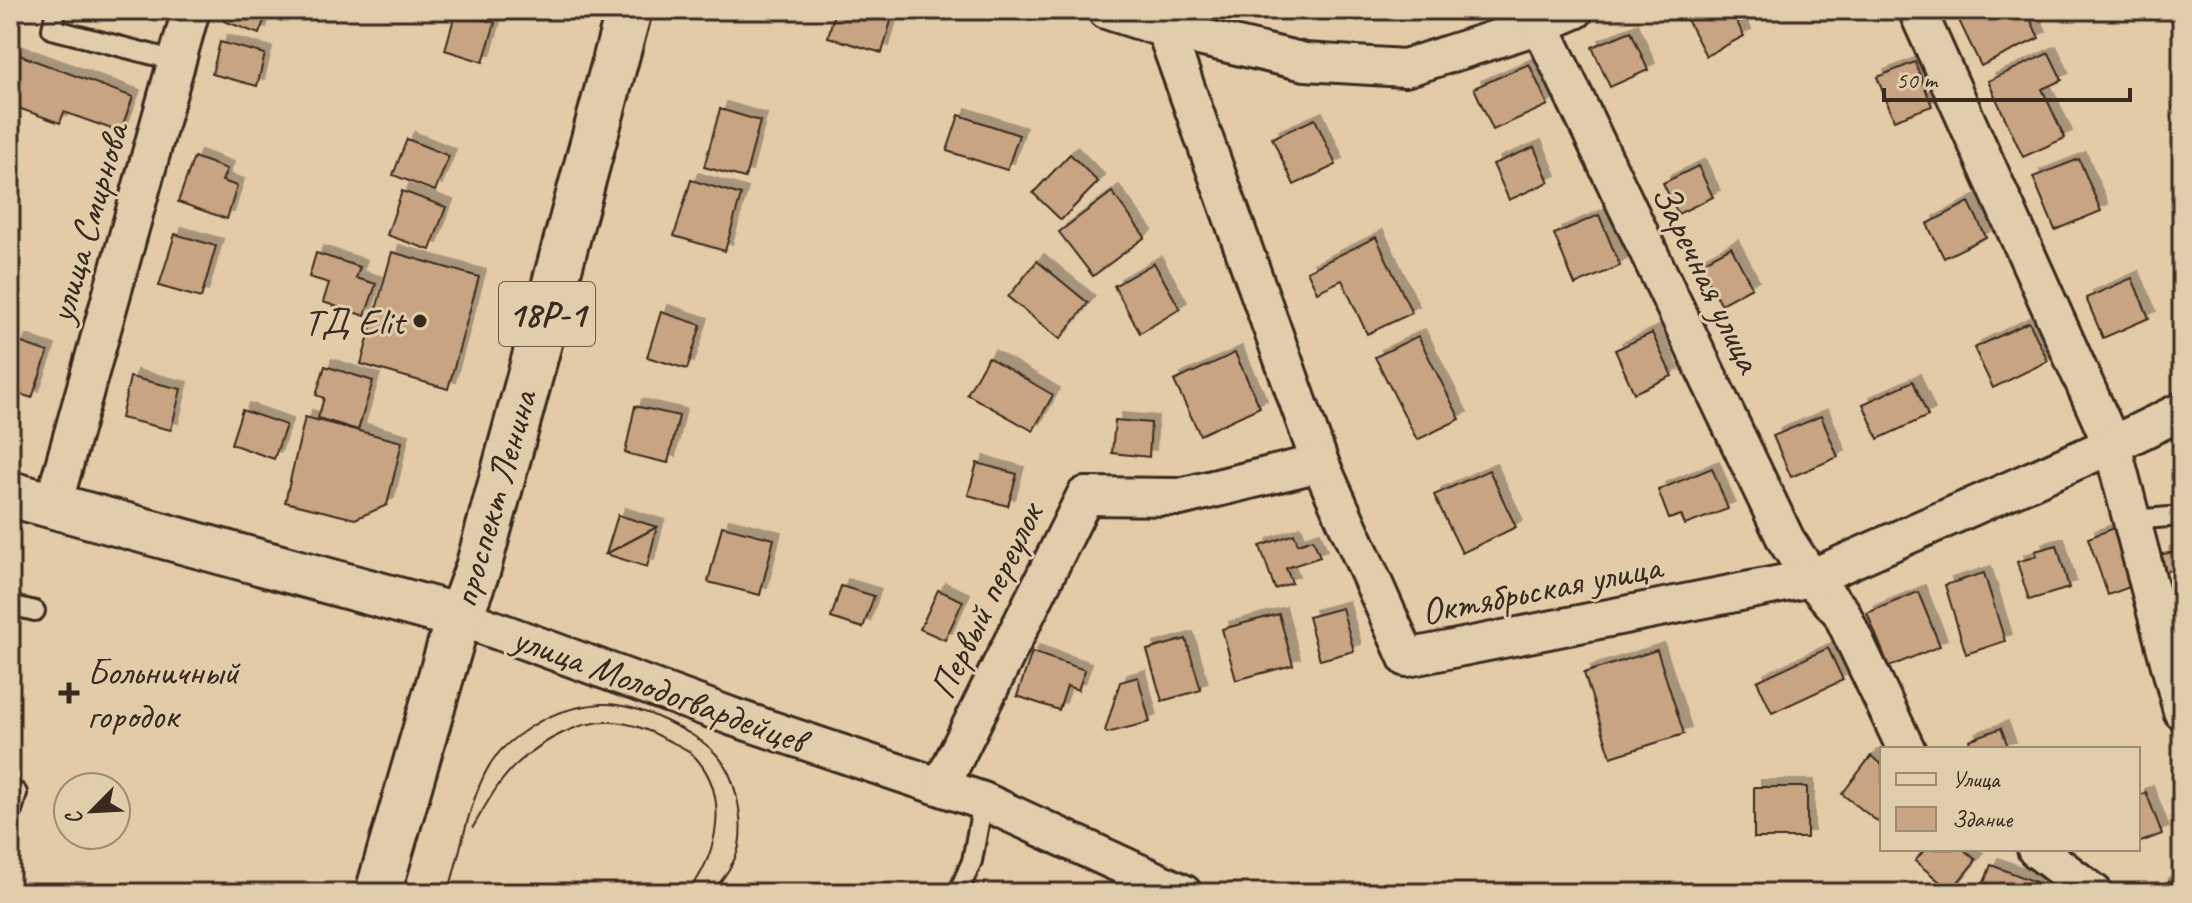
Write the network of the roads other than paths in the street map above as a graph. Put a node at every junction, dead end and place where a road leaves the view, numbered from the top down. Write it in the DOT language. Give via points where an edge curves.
graph roads {
  1 [pos="56,10"];
  2 [pos="191,10"];
  3 [pos="629,10"];
  4 [pos="1106,10"];
  5 [pos="1575,10"];
  6 [pos="1917,10"];
  7 [pos="1537,17"];
  8 [pos="1165,29"];
  9 [pos="177,61"];
  10 [pos="2182,411"];
  11 [pos="2112,445"];
  12 [pos="1320,463"];
  13 [pos="10,494"];
  14 [pos="53,505"];
  15 [pos="2182,516"];
  16 [pos="2131,520"];
  17 [pos="1811,578"];
  18 [pos="10,605"];
  19 [pos="35,611"];
  20 [pos="460,617"];
  21 [pos="2182,711"];
  22 [pos="1905,747"];
  23 [pos="941,786"];
  24 [pos="10,791"];
  25 [pos="983,801"];
  26 [pos="10,818"];
  27 [pos="2039,851"];
  28 [pos="378,893"];
  29 [pos="958,893"];
  30 [pos="1183,893"];
  31 [pos="2094,893"];
  1 -- 9 [label="lane" via="52,29"];
  2 -- 9 [label="street, улица Смирнова"];
  3 -- 20 [label="main road, проспект Ленина / 18Р-1" via="478,568"];
  4 -- 8 [label="street"];
  5 -- 7 [label="street"];
  6 -- 11 [label="street"];
  7 -- 8 [label="street" via="1405,68 1305,62"];
  7 -- 17 [label="street, Заречная улица" via="1786,540"];
  8 -- 12 [label="street, Октябрьская улица"];
  9 -- 14 [label="street, улица Смирнова"];
  10 -- 11 [label="street, Октябрьская улица"];
  11 -- 16 [label="street"];
  11 -- 17 [label="street, Октябрьская улица"];
  12 -- 17 [label="street, Октябрьская улица" via="1407,658"];
  12 -- 23 [label="street, Первый переулок" via="1180,497 1085,496"];
  13 -- 14 [label="main road, улица Молодогвардейцев"];
  14 -- 20 [label="main road, улица Молодогвардейцев"];
  15 -- 16 [label="lane"];
  16 -- 21 [label="street"];
  17 -- 22 [label="street, Заречная улица" via="1841,612"];
  18 -- 19 [label="lane"];
  20 -- 23 [label="street, улица Молодогвардейцев"];
  20 -- 28 [label="main road, проспект Ленина / 18Р-1"];
  23 -- 25 [label="street, улица Молодогвардейцев"];
  24 -- 26 [label="lane" via="17,793"];
  25 -- 29 [label="lane" via="972,861"];
  25 -- 30 [label="street, улица Молодогвардейцев"];
  27 -- 31 [label="street"];
}
